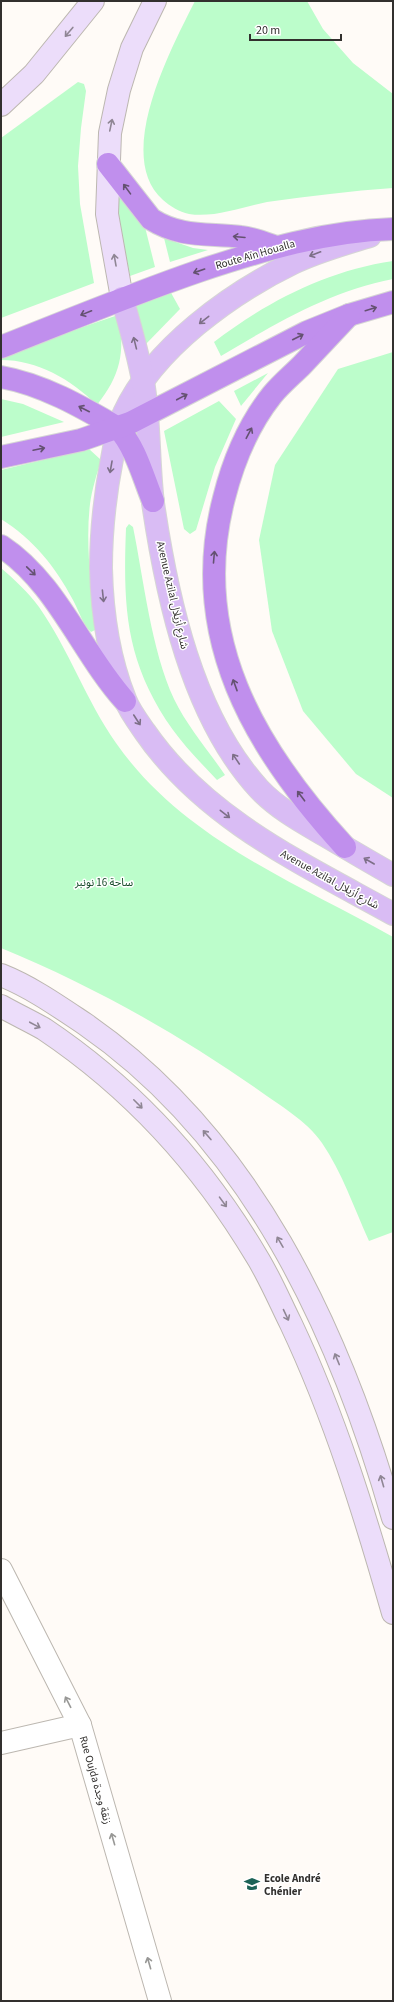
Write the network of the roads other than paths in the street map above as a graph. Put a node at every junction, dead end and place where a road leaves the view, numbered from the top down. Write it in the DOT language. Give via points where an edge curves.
graph roads {
  1 [pos="93,1"];
  2 [pos="155,1"];
  3 [pos="1,105"];
  4 [pos="108,164"];
  5 [pos="393,231"];
  6 [pos="276,247"];
  7 [pos="122,298"];
  8 [pos="393,302"];
  9 [pos="349,316"];
  10 [pos="1,347"];
  11 [pos="1,377"];
  12 [pos="143,381"];
  13 [pos="148,415"];
  14 [pos="118,428"];
  15 [pos="1,457"];
  16 [pos="153,501"];
  17 [pos="1,546"];
  18 [pos="125,701"];
  19 [pos="345,847"];
  20 [pos="393,875"];
  21 [pos="393,914"];
  22 [pos="1,974"];
  23 [pos="1,1006"];
  24 [pos="393,1518"];
  25 [pos="1,1570"];
  26 [pos="393,1613"];
  27 [pos="80,1725"];
  28 [pos="1,1743"];
  29 [pos="160,2001"];
  1 -- 3 [label="street, one-way" via="34,74"];
  4 -- 2 [label="street, one-way" via="110,133 119,90 132,48"];
  6 -- 4 [label="highway, one-way" via="241,236 178,232 160,225 151,219"];
  7 -- 4 [label="street, one-way" via="108,214"];
  5 -- 6 [label="highway, Route Aïn Houalla" via="342,233"];
  5 -- 12 [label="main road, Avenue Azilal شارع أزيلال, one-way" via="332,248 259,281 193,328"];
  6 -- 7 [label="highway, Route Aïn Houalla, one-way" via="254,252"];
  7 -- 10 [label="highway, Route Aïn Houalla, one-way"];
  12 -- 7 [label="main road, Avenue Azilal شارع أزيلال, one-way"];
  9 -- 8 [label="highway, one-way"];
  13 -- 9 [label="highway, one-way" via="307,332"];
  19 -- 9 [label="highway, one-way" via="312,812 284,773 259,733 237,690 223,648 215,605 214,561 219,517 230,474 248,433 272,396"];
  14 -- 11 [label="highway, one-way" via="50,392"];
  12 -- 13 [label="main road, Avenue Azilal شارع أزيلال"];
  12 -- 14 [label="main road, Avenue Azilal شارع أزيلال" via="124,412"];
  13 -- 14 [label="highway"];
  13 -- 16 [label="main road, Avenue Azilal شارع أزيلال"];
  15 -- 14 [label="highway, one-way" via="81,440"];
  14 -- 16 [label="highway" via="131,447"];
  14 -- 18 [label="main road, Avenue Azilal شارع أزيلال, one-way" via="105,505 101,544 102,584 106,624"];
  19 -- 16 [label="main road, Avenue Azilal شارع أزيلال, one-way" via="290,815 260,790 224,742 206,708 179,629"];
  17 -- 18 [label="highway, one-way" via="14,554 38,578 96,666"];
  18 -- 21 [label="main road, Avenue Azilal شارع أزيلال, one-way" via="170,763 226,816 258,838"];
  20 -- 19 [label="main road, Avenue Azilal شارع أزيلال, one-way"];
  24 -- 22 [label="street, one-way" via="360,1416 315,1306 255,1199 219,1150 150,1074 106,1038 56,1004"];
  23 -- 26 [label="street, one-way" via="42,1028 87,1059 126,1092 197,1168 227,1209 259,1259 309,1363 354,1484"];
  27 -- 25 [label="street, Rue Oujda زنقة وجدة, one-way"];
  27 -- 28 [label="street"];
  29 -- 27 [label="street, Rue Oujda زنقة وجدة, one-way"];
}
